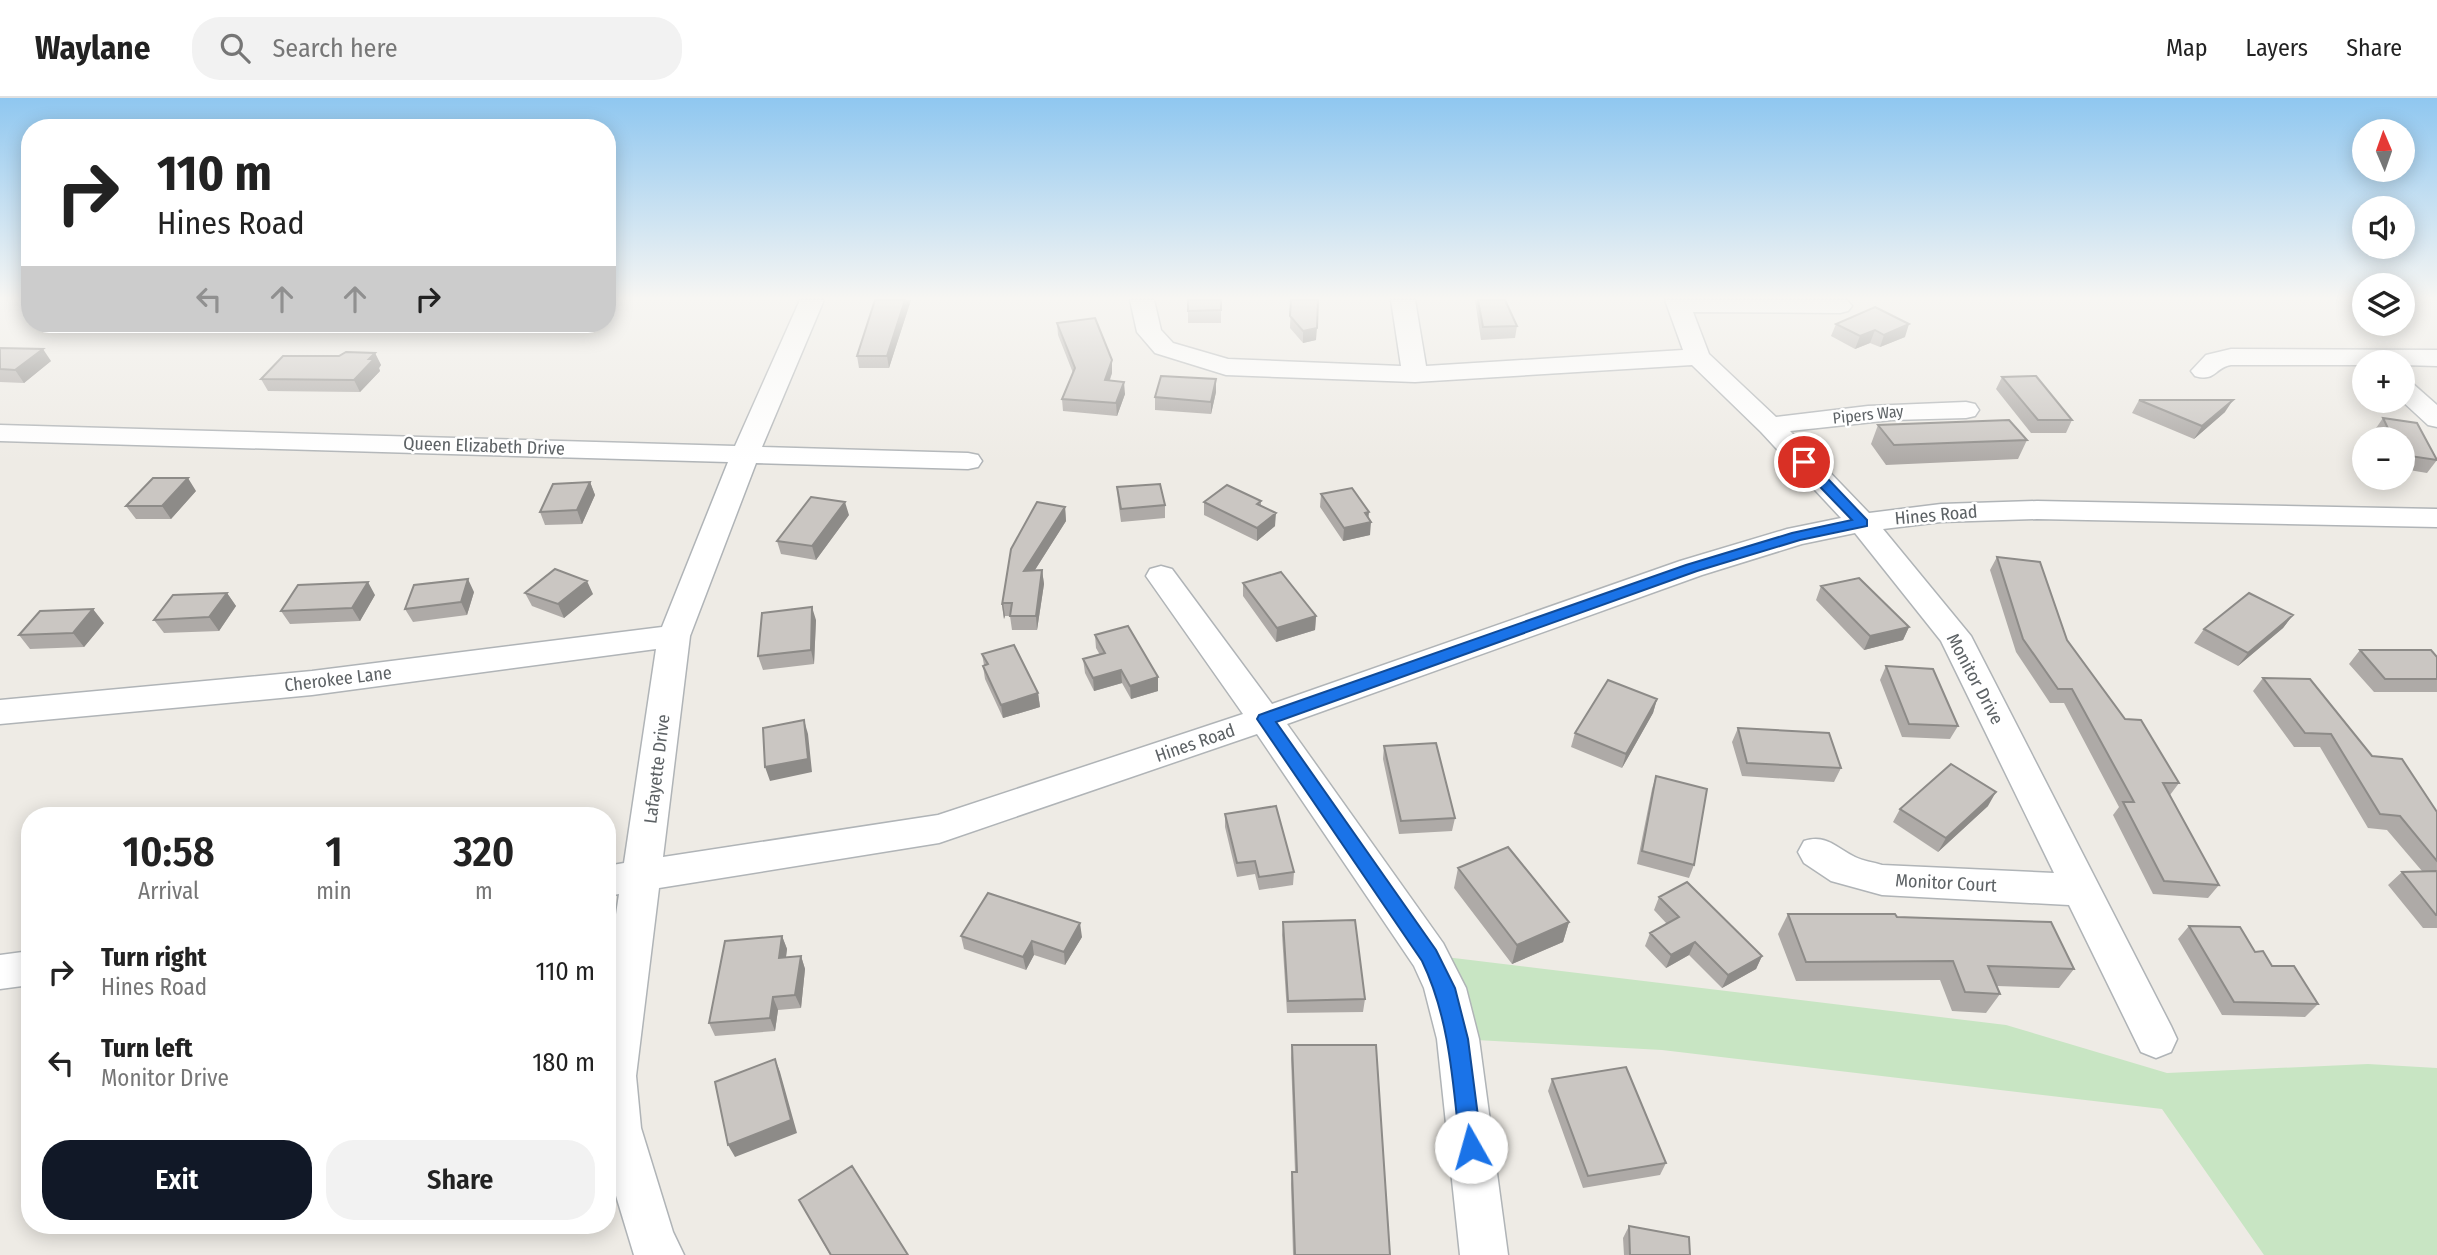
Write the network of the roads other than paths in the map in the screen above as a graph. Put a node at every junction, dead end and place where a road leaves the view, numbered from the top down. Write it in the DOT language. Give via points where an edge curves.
graph roads {
  1 [pos="789,354"];
  2 [pos="1180,354"];
  3 [pos="1412,354"];
  4 [pos="1697,354"];
  5 [pos="1698,357"];
  6 [pos="2437,358"];
  7 [pos="2415,359"];
  8 [pos="2352,360"];
  9 [pos="2204,371"];
  10 [pos="1415,374"];
  11 [pos="2415,399"];
  12 [pos="1966,411"];
  13 [pos="2437,419"];
  14 [pos="1770,426"];
  15 [pos="0,433"];
  16 [pos="746,453"];
  17 [pos="968,461"];
  18 [pos="2437,518"];
  19 [pos="1862,523"];
  20 [pos="1161,576"];
  21 [pos="674,636"];
  22 [pos="0,712"];
  23 [pos="1265,719"];
  24 [pos="1817,852"];
  25 [pos="643,876"];
  26 [pos="616,880"];
  27 [pos="2082,890"];
  28 [pos="21,969"];
  29 [pos="0,972"];
  30 [pos="2156,1039"];
  31 [pos="616,1062"];
  32 [pos="616,1097"];
  33 [pos="660,1255"];
  34 [pos="1484,1255"];
  1 -- 16 [label="street, Lafayette Drive"];
  2 -- 10 [label="street" via="1226,367"];
  3 -- 10 [label="street"];
  4 -- 5 [label="street, Monitor Drive"];
  5 -- 10 [label="street"];
  5 -- 14 [label="street, Monitor Drive"];
  6 -- 7 [label="street"];
  8 -- 9 [label="street" via="2231,357 2215,360"];
  11 -- 13 [label="street"];
  12 -- 14 [label="street, Pipers Way" via="1906,409"];
  14 -- 19 [label="street, Monitor Drive"];
  15 -- 16 [label="street, Queen Elizabeth Drive"];
  16 -- 17 [label="street, Queen Elizabeth Drive"];
  16 -- 21 [label="street, Lafayette Drive"];
  18 -- 19 [label="street, Hines Road" via="2037,510 1941,513"];
  19 -- 23 [label="street, Hines Road" via="1797,536 1691,568"];
  19 -- 27 [label="street, Monitor Drive" via="1955,636"];
  20 -- 23 [label="street"];
  21 -- 22 [label="street, Cherokee Lane" via="312,683"];
  21 -- 25 [label="street, Lafayette Drive"];
  23 -- 25 [label="street, Hines Road" via="939,829"];
  23 -- 34 [label="street" via="1429,956 1445,988 1458,1039"];
  24 -- 27 [label="street, Monitor Court" via="1844,870 1882,880"];
  25 -- 26 [label="street, Hines Road"];
  25 -- 31 [label="street, Lafayette Drive"];
  27 -- 30 [label="street, Monitor Drive"];
  28 -- 29 [label="street"];
  32 -- 33 [label="street, Lafayette Drive" via="619,1128"];
}
